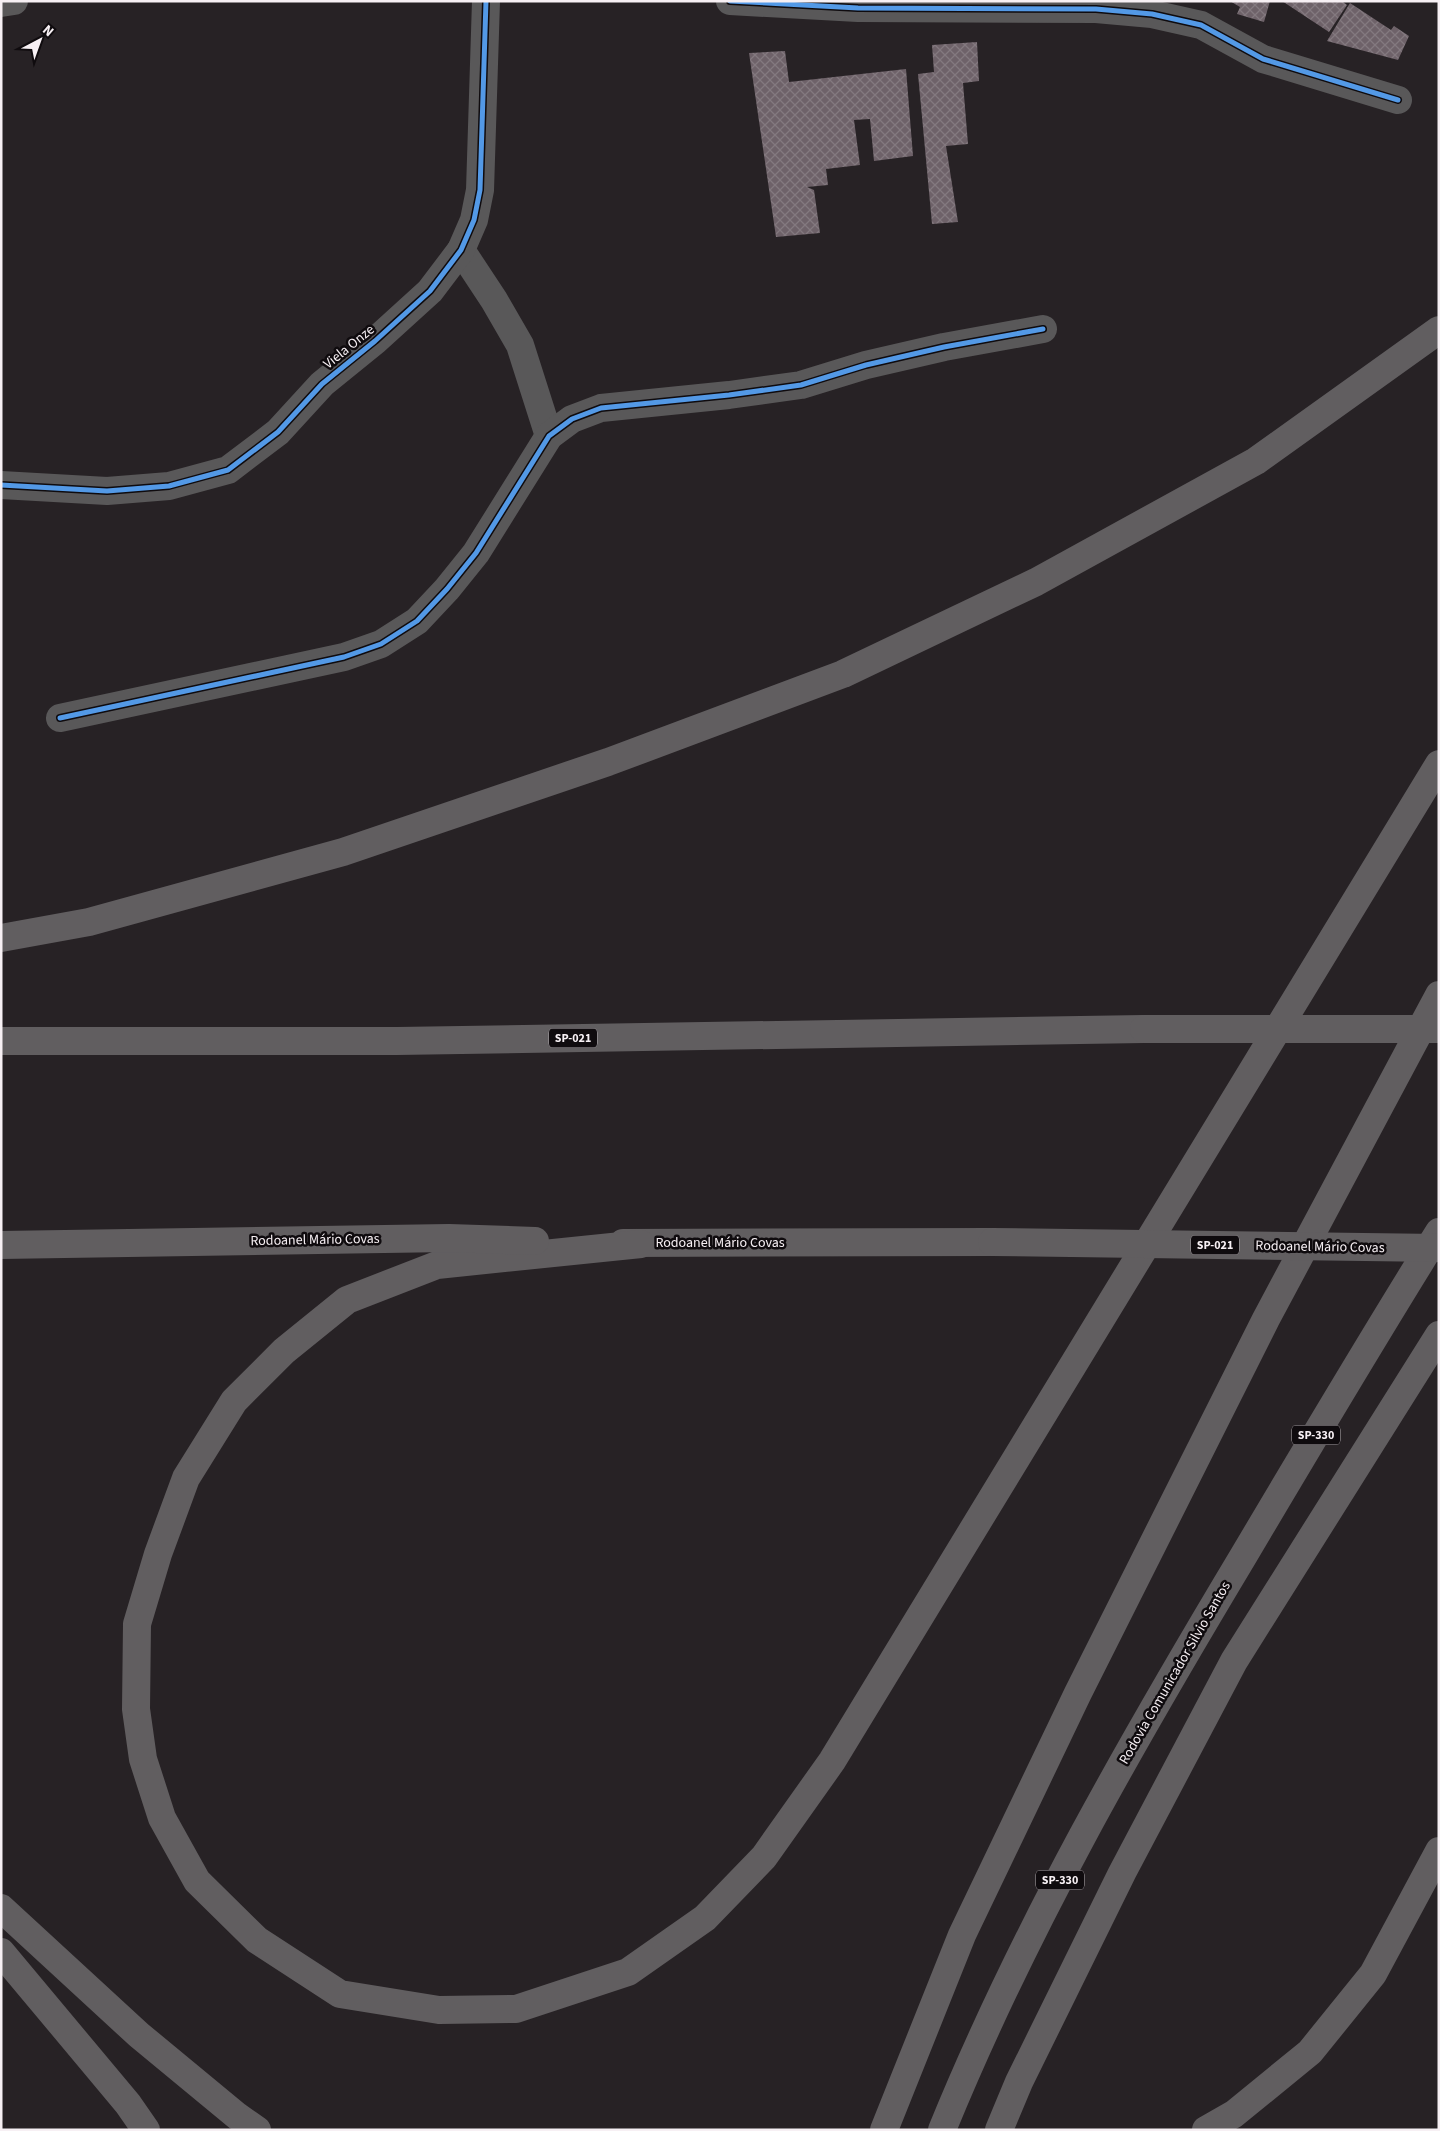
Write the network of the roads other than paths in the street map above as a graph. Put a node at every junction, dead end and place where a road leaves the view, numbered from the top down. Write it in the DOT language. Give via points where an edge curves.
graph roads {
  1 [pos="14,1"];
  2 [pos="486,1"];
  3 [pos="730,1"];
  4 [pos="1,3"];
  5 [pos="1156,8"];
  6 [pos="1398,100"];
  7 [pos="461,250"];
  8 [pos="1043,330"];
  9 [pos="1439,330"];
  10 [pos="549,436"];
  11 [pos="1,485"];
  12 [pos="60,718"];
  13 [pos="1439,764"];
  14 [pos="1,938"];
  15 [pos="1439,994"];
  16 [pos="1439,1029"];
  17 [pos="1,1041"];
  18 [pos="1439,1232"];
  19 [pos="641,1244"];
  20 [pos="1,1245"];
  21 [pos="1439,1248"];
  22 [pos="1439,1335"];
  23 [pos="1439,1851"];
  24 [pos="1,1908"];
  25 [pos="1,1952"];
  26 [pos="146,2130"];
  27 [pos="257,2130"];
  28 [pos="884,2130"];
  29 [pos="942,2130"];
  30 [pos="999,2130"];
  31 [pos="1206,2130"];
  1 -- 4 [label="street"];
  2 -- 7 [label="street, Viela Onze" via="480,190 474,220"];
  3 -- 5 [label="street" via="858,8"];
  5 -- 6 [label="street" via="1201,24 1262,59"];
  7 -- 10 [label="street" via="520,345"];
  7 -- 11 [label="street, Viela Onze" via="423,297 322,384 278,432 228,470 169,486 107,491"];
  8 -- 10 [label="street" via="944,346 801,385 601,408 572,419"];
  9 -- 14 [label="highway" via="1256,461 1036,582 843,674 608,762 343,852 89,922"];
  10 -- 12 [label="street" via="476,553 447,589 417,621 381,644 344,657"];
  13 -- 19 [label="highway" via="837,1752 764,1857 705,1918 628,1972 516,2009 439,2010 340,1994 257,1940 197,1880 162,1818 143,1758 136,1709 137,1624 186,1478 234,1401 284,1351 346,1300 437,1265"];
  15 -- 28 [label="highway" via="1266,1319 1078,1693 962,1935"];
  16 -- 17 [label="highway, SP-021, bridge" via="1144,1028 397,1041"];
  18 -- 29 [label="highway, Rodovia Comunicador Silvio Santos / SP-330" via="1199,1629 1076,1847 971,2059"];
  19 -- 20 [label="highway, Rodoanel Mário Covas / SP-021" via="449,1238"];
  19 -- 21 [label="highway, Rodoanel Mário Covas / SP-021, bridge" via="992,1242"];
  22 -- 30 [label="highway" via="1234,1661 1122,1873 1019,2082"];
  23 -- 31 [label="highway" via="1373,1974 1310,2052 1234,2114"];
  24 -- 27 [label="highway" via="139,2035"];
  25 -- 26 [label="highway"];
}
